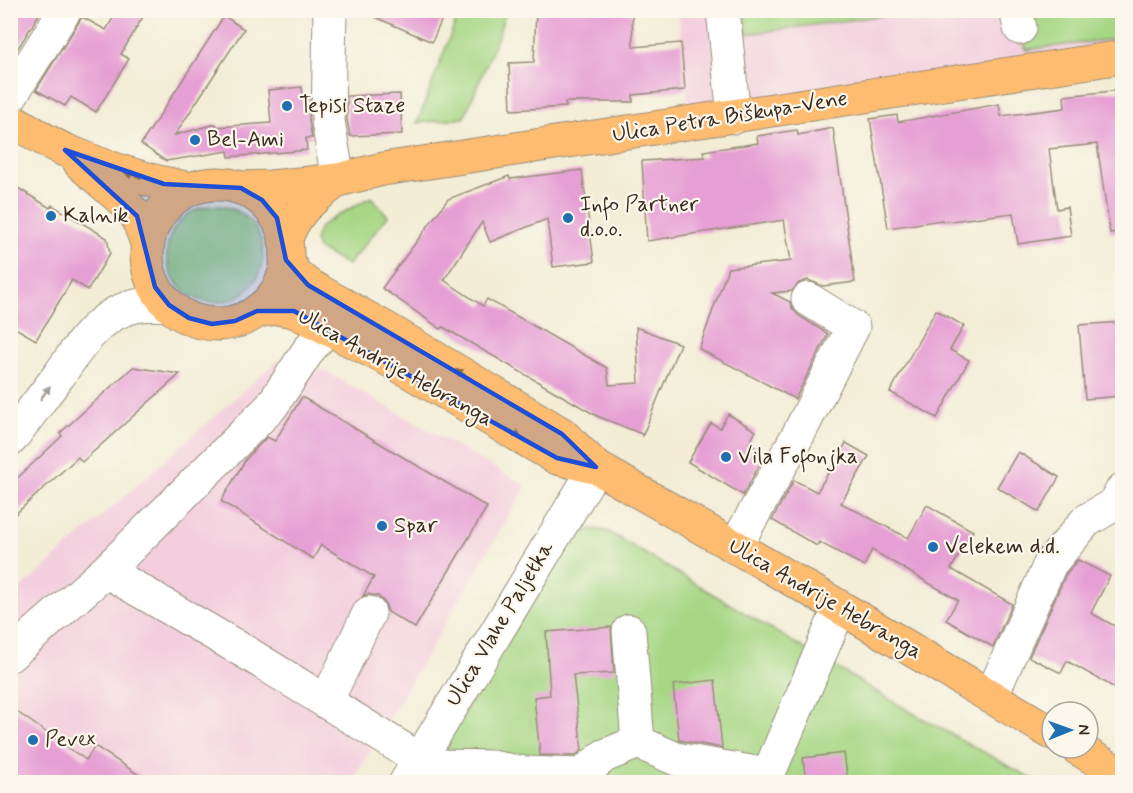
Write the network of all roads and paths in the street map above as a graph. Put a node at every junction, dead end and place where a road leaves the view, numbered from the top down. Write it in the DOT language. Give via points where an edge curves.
graph roads {
  1 [pos="65,10"];
  2 [pos="330,10"];
  3 [pos="723,10"];
  4 [pos="1122,57"];
  5 [pos="10,97"];
  6 [pos="734,117"];
  7 [pos="10,119"];
  8 [pos="65,150"];
  9 [pos="338,180"];
  10 [pos="241,188"];
  11 [pos="190,189"];
  12 [pos="147,243"];
  13 [pos="286,250"];
  14 [pos="808,299"];
  15 [pos="169,306"];
  16 [pos="257,311"];
  17 [pos="328,327"];
  18 [pos="10,440"];
  19 [pos="596,467"];
  20 [pos="1122,490"];
  21 [pos="735,547"];
  22 [pos="106,571"];
  23 [pos="840,607"];
  24 [pos="369,613"];
  25 [pos="629,631"];
  26 [pos="10,655"];
  27 [pos="991,697"];
  28 [pos="326,702"];
  29 [pos="1040,726"];
  30 [pos="638,742"];
  31 [pos="413,771"];
  32 [pos="767,779"];
  1 -- 5 [label="street"];
  2 -- 9 [label="street" via="328,121"];
  3 -- 6 [label="street"];
  4 -- 6 [label="main road, Ulica Petra Biškupa-Vene"];
  6 -- 9 [label="main road, Ulica Petra Biškupa-Vene" via="383,169"];
  7 -- 8 [label="main road"];
  11 -- 8 [label="main road, one-way" via="126,173"];
  8 -- 12 [label="main road" via="137,216"];
  9 -- 10 [label="main road, Ulica Petra Biškupa-Vene"];
  9 -- 13 [label="main road, Ulica Petra Biškupa-Vene" via="305,206 293,221"];
  10 -- 11 [label="main road" via="207,184"];
  10 -- 13 [label="main road" via="262,200 277,218"];
  11 -- 12 [label="main road" via="170,201 155,220"];
  12 -- 15 [label="main road" via="147,266 155,287"];
  13 -- 16 [label="main road" via="281,282"];
  19 -- 13 [label="main road, Ulica Andrije Hebranga, one-way" via="562,434 308,285 296,275"];
  14 -- 21 [label="street" via="853,327"];
  15 -- 16 [label="main road" via="189,318 212,324 236,321"];
  18 -- 15 [label="street, one-way" via="97,327 135,305"];
  16 -- 17 [label="main road, Ulica Andrije Hebranga" via="294,311"];
  17 -- 19 [label="main road, Ulica Andrije Hebranga, one-way" via="557,458"];
  17 -- 22 [label="street" via="271,407"];
  19 -- 21 [label="main road, Ulica Andrije Hebranga"];
  19 -- 31 [label="street, Ulica Vlahe Paljetka"];
  20 -- 27 [label="street" via="1116,503 1086,521 1050,564"];
  21 -- 23 [label="main road, Ulica Andrije Hebranga"];
  22 -- 26 [label="street"];
  22 -- 28 [label="street"];
  23 -- 27 [label="main road, Ulica Andrije Hebranga"];
  23 -- 32 [label="street"];
  24 -- 28 [label="street"];
  25 -- 30 [label="street"];
  27 -- 29 [label="main road, Ulica Andrije Hebranga"];
  28 -- 31 [label="street"];
  30 -- 31 [label="street" via="604,756 581,775 524,773 491,767 442,766"];
  30 -- 32 [label="street" via="676,759"];
}
